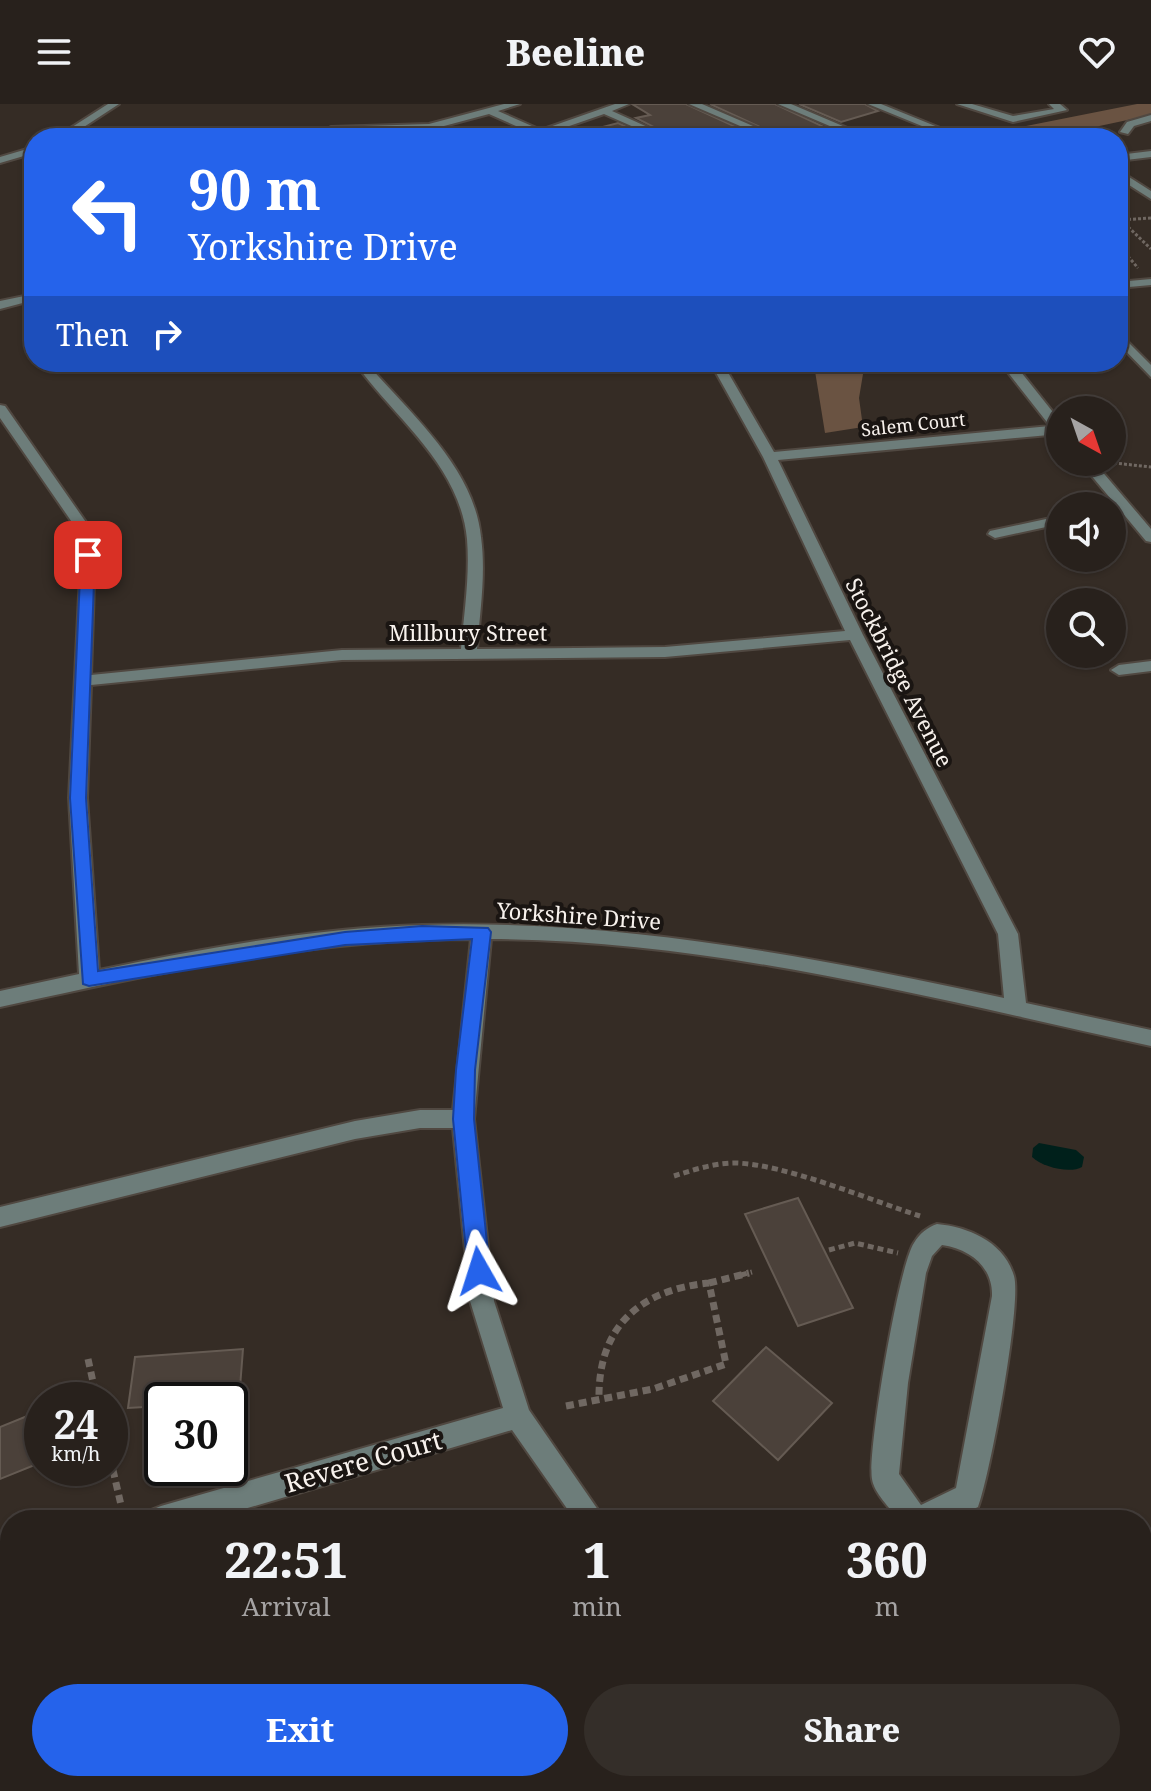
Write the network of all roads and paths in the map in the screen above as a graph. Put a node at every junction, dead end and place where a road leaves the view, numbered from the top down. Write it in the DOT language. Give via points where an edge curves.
graph roads {
  1 [pos="114,104"];
  2 [pos="515,104"];
  3 [pos="624,104"];
  4 [pos="694,104"];
  5 [pos="783,104"];
  6 [pos="873,104"];
  7 [pos="962,104"];
  8 [pos="1052,109"];
  9 [pos="604,111"];
  10 [pos="492,112"];
  11 [pos="1151,118"];
  12 [pos="76,128"];
  13 [pos="396,128"];
  14 [pos="530,128"];
  15 [pos="552,128"];
  16 [pos="644,128"];
  17 [pos="752,128"];
  18 [pos="842,128"];
  19 [pos="935,128"];
  20 [pos="1128,128"];
  21 [pos="24,153"];
  22 [pos="1151,154"];
  23 [pos="1128,157"];
  24 [pos="0,160"];
  25 [pos="1128,180"];
  26 [pos="1151,196"];
  27 [pos="1151,218"];
  28 [pos="1128,221"];
  29 [pos="1128,229"];
  30 [pos="1151,249"];
  31 [pos="1128,257"];
  32 [pos="1148,282"];
  33 [pos="1128,284"];
  34 [pos="24,299"];
  35 [pos="0,305"];
  36 [pos="1128,347"];
  37 [pos="368,372"];
  38 [pos="722,372"];
  39 [pos="1013,372"];
  40 [pos="1151,373"];
  41 [pos="0,409"];
  42 [pos="1046,413"];
  43 [pos="1046,431"];
  44 [pos="770,457"];
  45 [pos="1126,464"];
  46 [pos="1151,467"];
  47 [pos="1126,516"];
  48 [pos="1046,523"];
  49 [pos="995,534"];
  50 [pos="1151,538"];
  51 [pos="855,635"];
  52 [pos="469,653"];
  53 [pos="1151,666"];
  54 [pos="1119,670"];
  55 [pos="82,681"];
  56 [pos="482,932"];
  57 [pos="89,979"];
  58 [pos="0,999"];
  59 [pos="1016,1010"];
  60 [pos="1151,1038"];
  61 [pos="463,1119"];
  62 [pos="674,1176"];
  63 [pos="0,1217"];
  64 [pos="937,1234"];
  65 [pos="829,1250"];
  66 [pos="918,1259"];
  67 [pos="752,1272"];
  68 [pos="709,1283"];
  69 [pos="88,1359"];
  70 [pos="93,1382"];
  71 [pos="599,1399"];
  72 [pos="566,1406"];
  73 [pos="518,1416"];
  74 [pos="117,1486"];
  75 [pos="121,1505"];
  76 [pos="195,1510"];
  77 [pos="584,1510"];
  78 [pos="909,1510"];
  79 [pos="939,1510"];
  1 -- 12 [label="street"];
  2 -- 10 [label="street"];
  3 -- 9 [label="street"];
  4 -- 17 [label="street"];
  5 -- 18 [label="street"];
  6 -- 19 [label="street"];
  7 -- 8 [label="street" via="1013,119"];
  9 -- 15 [label="street"];
  9 -- 16 [label="street"];
  10 -- 13 [label="street" via="429,127"];
  10 -- 14 [label="street"];
  11 -- 20 [label="street"];
  21 -- 24 [label="street"];
  22 -- 23 [label="street"];
  25 -- 26 [label="street"];
  27 -- 28 [label="path"];
  29 -- 30 [label="path"];
  31 -- 32 [label="path"];
  32 -- 33 [label="street"];
  34 -- 35 [label="street"];
  36 -- 40 [label="street"];
  37 -- 52 [label="street" via="441,458 472,523"];
  38 -- 44 [label="street, Stockbridge Avenue"];
  39 -- 42 [label="street"];
  41 -- 55 [label="street" via="83,528 88,555"];
  43 -- 44 [label="street, Salem Court"];
  44 -- 51 [label="street, Stockbridge Avenue"];
  45 -- 46 [label="path"];
  47 -- 50 [label="street"];
  48 -- 49 [label="street"];
  51 -- 52 [label="street, Millbury Street" via="665,652"];
  51 -- 59 [label="street, Stockbridge Avenue" via="1008,934"];
  52 -- 55 [label="street, Millbury Street" via="342,655"];
  53 -- 54 [label="street"];
  55 -- 57 [label="street" via="78,798"];
  56 -- 57 [label="street, Yorkshire Drive" via="345,938"];
  56 -- 59 [label="street, Yorkshire Drive" via="662,944"];
  56 -- 61 [label="street"];
  57 -- 58 [label="street, Yorkshire Drive"];
  59 -- 60 [label="street, Yorkshire Drive"];
  61 -- 63 [label="street" via="420,1119 355,1130"];
  61 -- 73 [label="street" via="482,1301"];
  62 -- 64 [label="path" via="735,1163 780,1171 920,1215"];
  64 -- 66 [label="street"];
  64 -- 79 [label="street" via="976,1245 993,1260 1004,1284 968,1497"];
  65 -- 66 [label="path" via="855,1243"];
  66 -- 78 [label="street" via="895,1383 885,1478"];
  67 -- 68 [label="path"];
  68 -- 71 [label="path" via="653,1295 629,1319 605,1350"];
  68 -- 71 [label="path" via="726,1364 653,1389"];
  69 -- 70 [label="path"];
  71 -- 72 [label="path"];
  73 -- 76 [label="street, Revere Court"];
  73 -- 77 [label="street"];
  74 -- 75 [label="path"];
}
